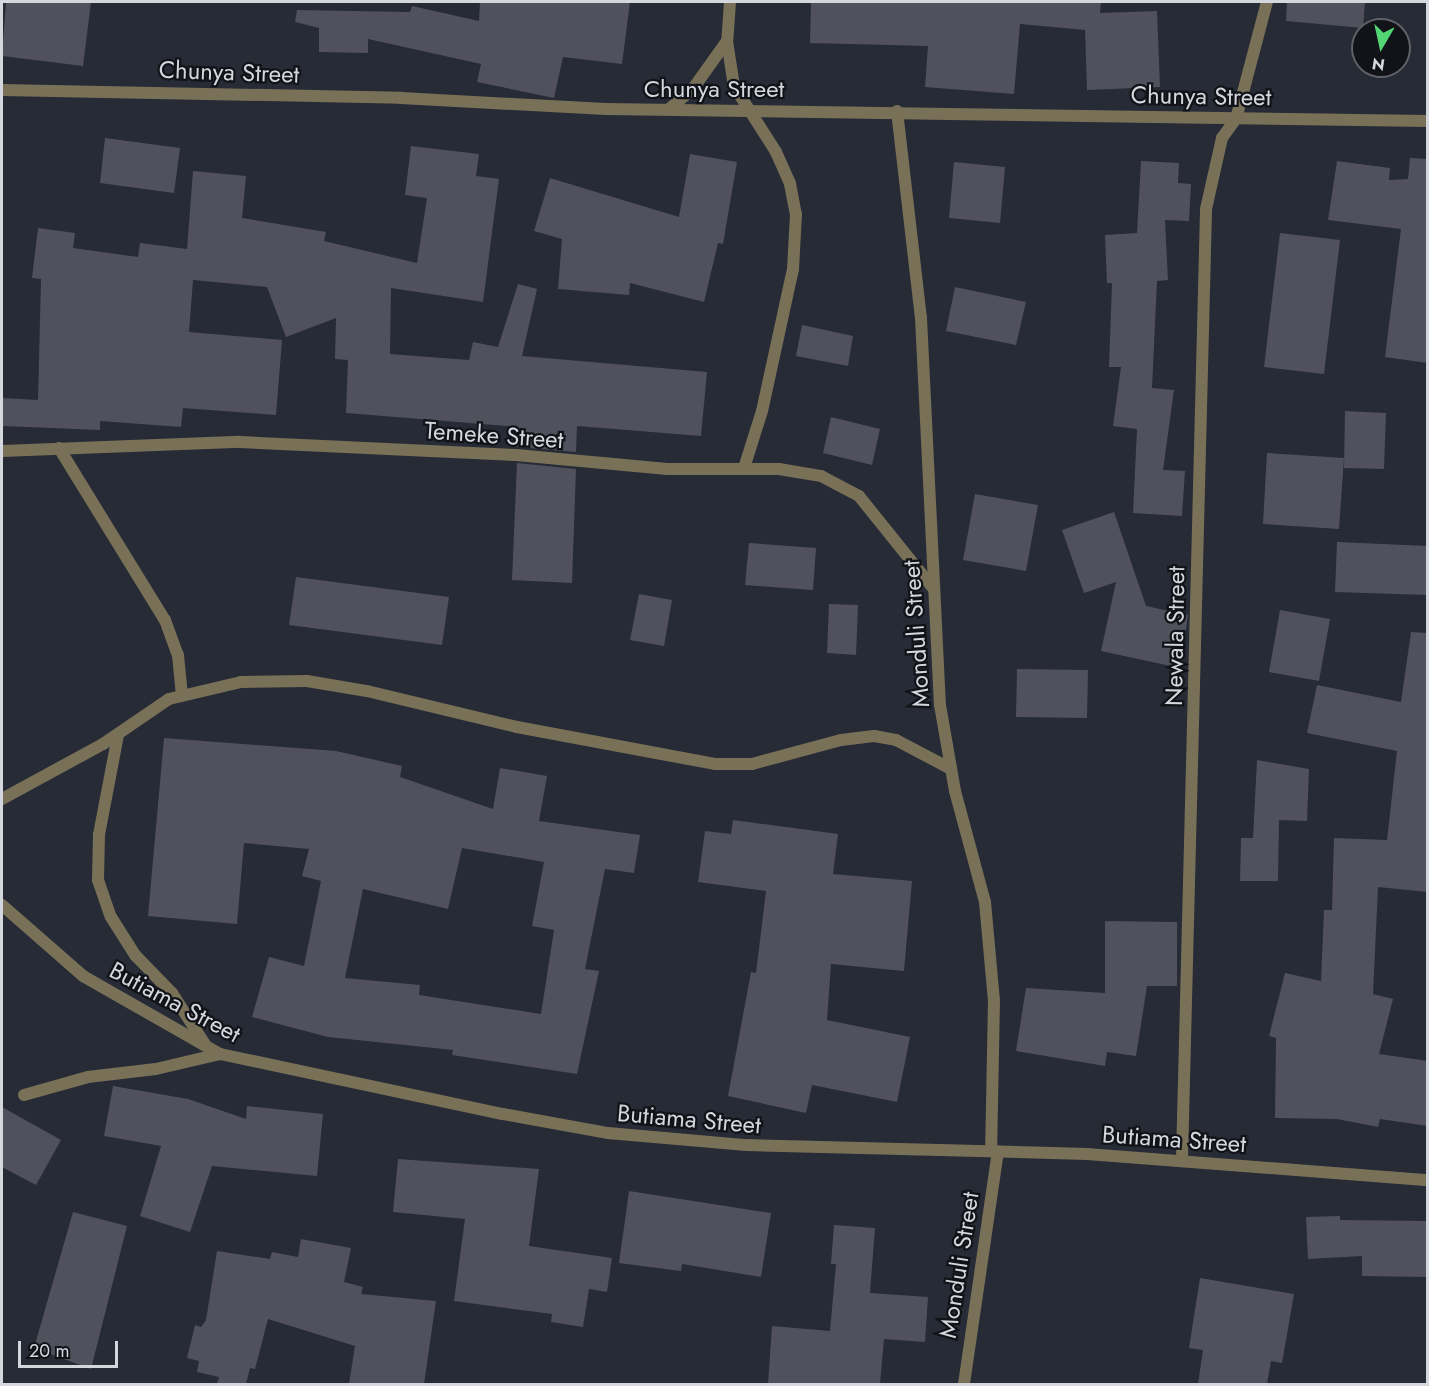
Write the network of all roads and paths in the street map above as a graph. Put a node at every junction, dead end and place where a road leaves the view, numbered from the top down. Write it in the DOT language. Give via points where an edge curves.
graph roads {
  1 [pos="730,2"];
  2 [pos="1267,2"];
  3 [pos="727,41"];
  4 [pos="2,90"];
  5 [pos="669,110"];
  6 [pos="750,110"];
  7 [pos="897,111"];
  8 [pos="1236,119"];
  9 [pos="1428,121"];
  10 [pos="59,448"];
  11 [pos="2,452"];
  12 [pos="744,468"];
  13 [pos="934,589"];
  14 [pos="182,696"];
  15 [pos="117,735"];
  16 [pos="951,769"];
  17 [pos="2,799"];
  18 [pos="2,905"];
  19 [pos="207,1047"];
  20 [pos="220,1054"];
  21 [pos="24,1095"];
  22 [pos="995,1151"];
  23 [pos="1182,1160"];
  24 [pos="1428,1180"];
  25 [pos="964,1384"];
  1 -- 3 [label="street"];
  2 -- 8 [label="street, Newala Street"];
  3 -- 5 [label="street" via="692,90"];
  3 -- 6 [label="street" via="734,86"];
  4 -- 5 [label="street, Chunya Street" via="135,90"];
  5 -- 6 [label="street, Chunya Street"];
  6 -- 7 [label="street, Chunya Street"];
  6 -- 12 [label="street" via="790,184 796,214 793,269 762,411"];
  7 -- 8 [label="street, Chunya Street"];
  7 -- 13 [label="street, Monduli Street" via="921,318"];
  8 -- 9 [label="street, Chunya Street"];
  8 -- 23 [label="street, Newala Street" via="1222,138 1206,209"];
  10 -- 11 [label="street, Temeke Street"];
  10 -- 12 [label="street, Temeke Street" via="240,442 506,454 667,470"];
  10 -- 14 [label="street" via="165,620 178,655"];
  12 -- 13 [label="street, Temeke Street" via="821,476 859,496"];
  13 -- 16 [label="street, Monduli Street" via="940,705"];
  14 -- 15 [label="street" via="169,699"];
  14 -- 16 [label="street" via="241,682 307,681 715,764 752,764 874,736 923,751"];
  15 -- 17 [label="street"];
  15 -- 19 [label="street" via="99,835 98,880 111,917 135,955 172,993"];
  16 -- 22 [label="street, Monduli Street" via="985,902 993,1000"];
  18 -- 19 [label="street, Butiama Street" via="83,976"];
  19 -- 20 [label="street, Butiama Street"];
  20 -- 21 [label="street" via="156,1069 88,1077"];
  20 -- 22 [label="street, Butiama Street" via="333,1081 608,1133 846,1151"];
  22 -- 23 [label="street, Butiama Street"];
  22 -- 25 [label="street, Monduli Street"];
  23 -- 24 [label="street, Butiama Street"];
}
